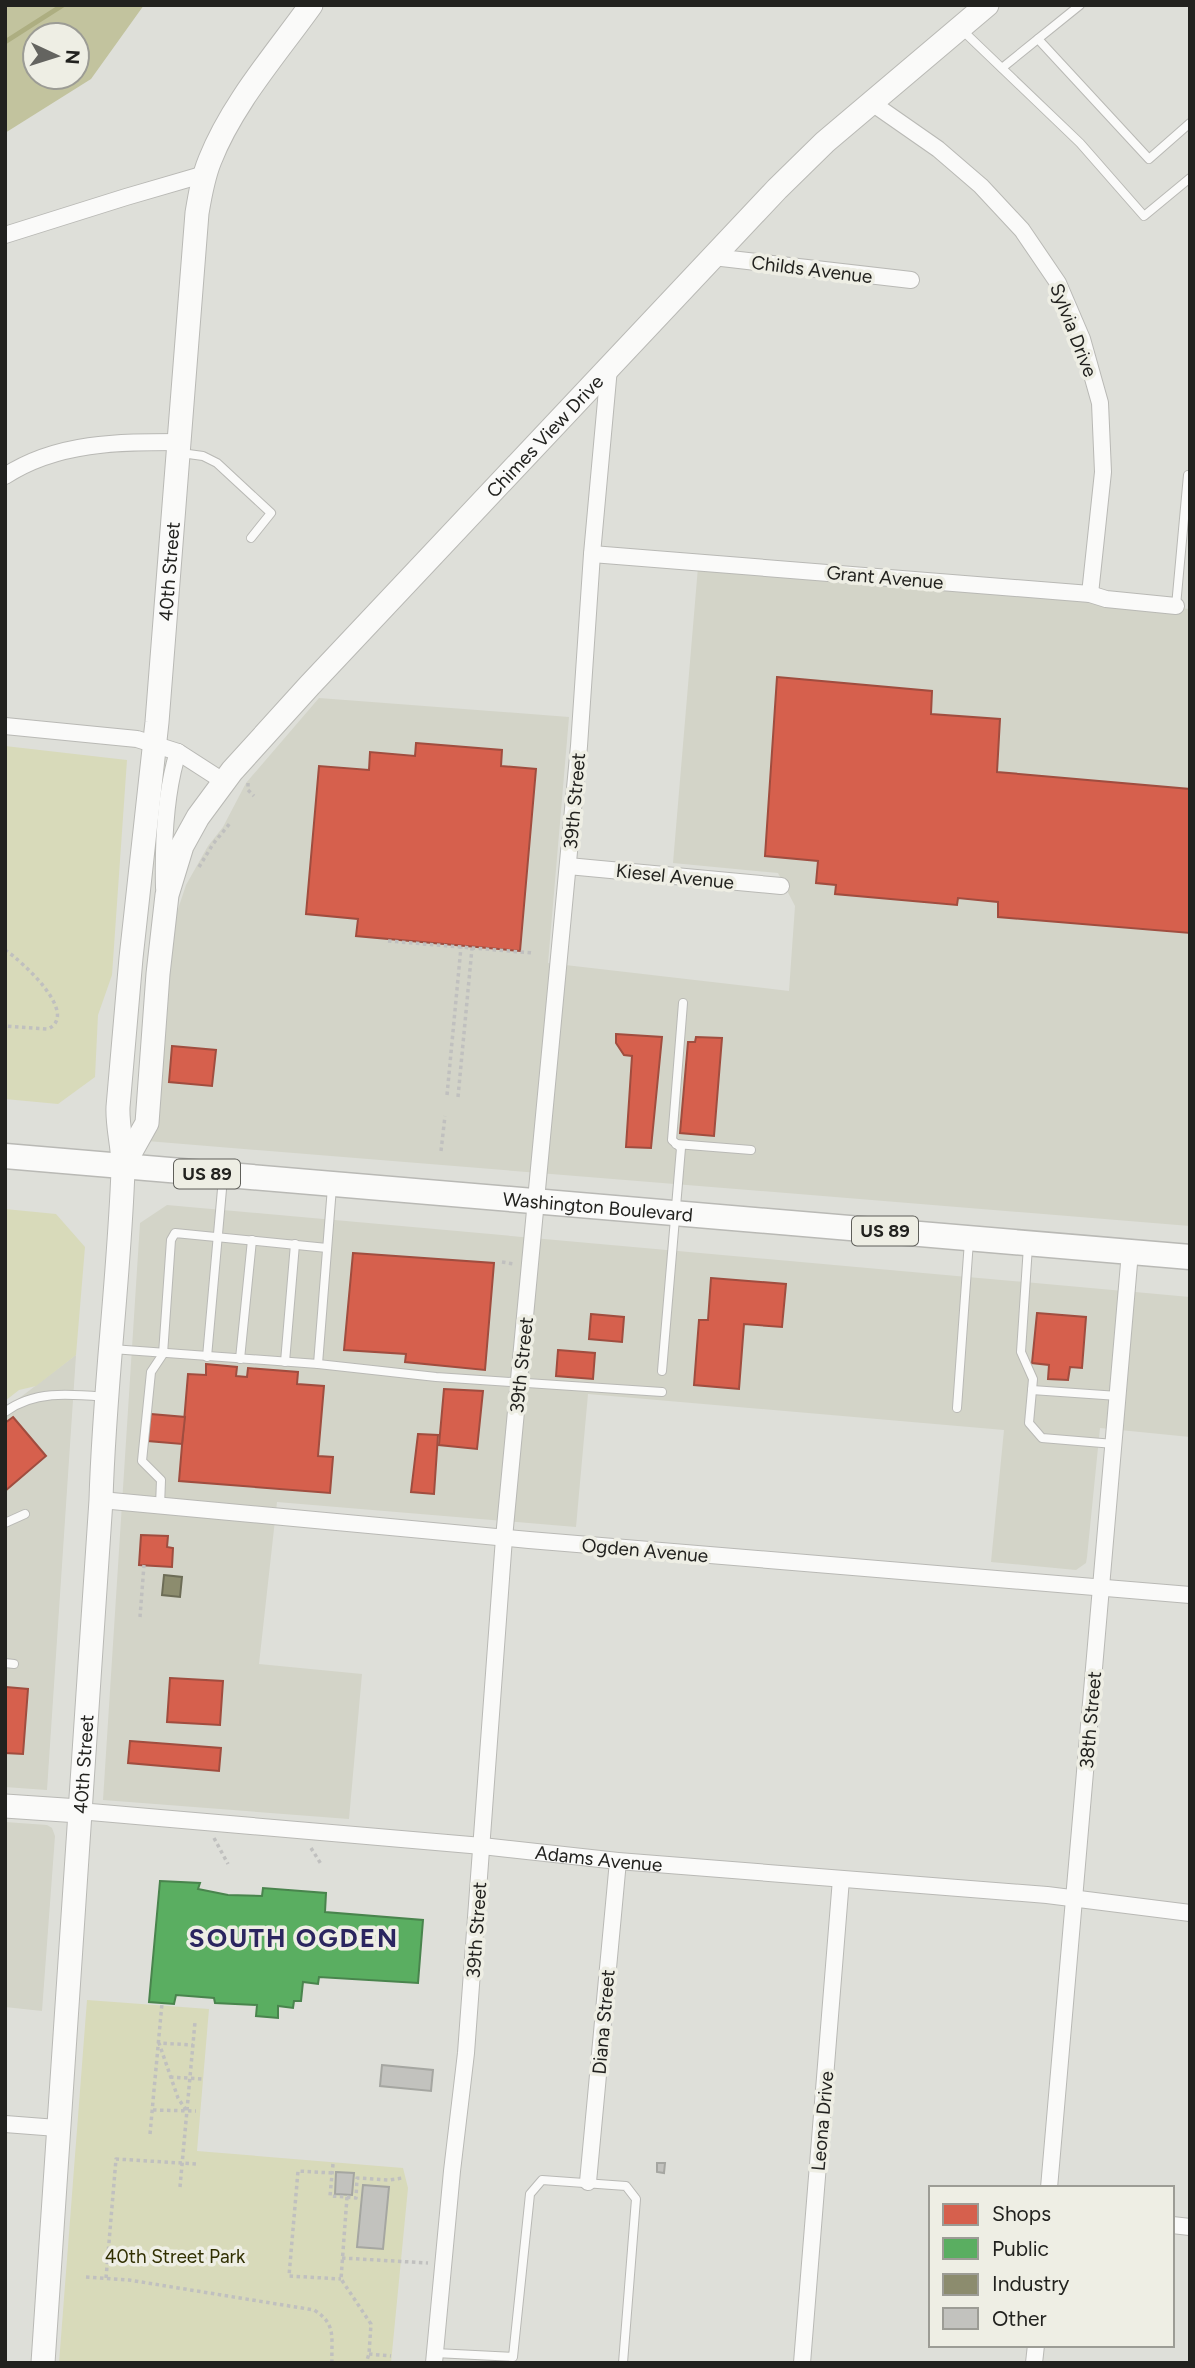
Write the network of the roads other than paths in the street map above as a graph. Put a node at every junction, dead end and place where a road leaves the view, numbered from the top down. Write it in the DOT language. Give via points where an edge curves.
graph roads {
  1 [pos="310,5"];
  2 [pos="987,5"];
  3 [pos="1080,5"];
  4 [pos="959,27"];
  5 [pos="1038,39"];
  6 [pos="1002,68"];
  7 [pos="872,103"];
  8 [pos="1190,123"];
  9 [pos="205,174"];
  10 [pos="1190,178"];
  11 [pos="5,235"];
  12 [pos="713,257"];
  13 [pos="911,281"];
  14 [pos="609,368"];
  15 [pos="178,447"];
  16 [pos="1188,475"];
  17 [pos="5,477"];
  18 [pos="251,538"];
  19 [pos="592,554"];
  20 [pos="1090,594"];
  21 [pos="1177,606"];
  22 [pos="5,726"];
  23 [pos="155,744"];
  24 [pos="178,752"];
  25 [pos="223,781"];
  26 [pos="568,866"];
  27 [pos="781,886"];
  28 [pos="164,913"];
  29 [pos="684,1003"];
  30 [pos="676,1144"];
  31 [pos="751,1150"];
  32 [pos="5,1156"];
  33 [pos="123,1167"];
  34 [pos="223,1175"];
  35 [pos="332,1184"];
  36 [pos="537,1201"];
  37 [pos="676,1213"];
  38 [pos="218,1236"];
  39 [pos="969,1238"];
  40 [pos="252,1240"];
  41 [pos="1029,1243"];
  42 [pos="295,1244"];
  43 [pos="327,1248"];
  44 [pos="1130,1252"];
  45 [pos="1190,1257"];
  46 [pos="110,1349"];
  47 [pos="163,1354"];
  48 [pos="207,1357"];
  49 [pos="240,1359"];
  50 [pos="285,1362"];
  51 [pos="318,1364"];
  52 [pos="662,1371"];
  53 [pos="520,1381"];
  54 [pos="1032,1390"];
  55 [pos="662,1392"];
  56 [pos="1118,1396"];
  57 [pos="106,1397"];
  58 [pos="957,1408"];
  59 [pos="5,1412"];
  60 [pos="1114,1444"];
  61 [pos="101,1500"];
  62 [pos="160,1506"];
  63 [pos="24,1514"];
  64 [pos="5,1523"];
  65 [pos="504,1538"];
  66 [pos="1101,1588"];
  67 [pos="1190,1595"];
  68 [pos="5,1805"];
  69 [pos="79,1811"];
  70 [pos="482,1846"];
  71 [pos="618,1861"];
  72 [pos="841,1879"];
  73 [pos="1074,1898"];
  74 [pos="1190,1913"];
  75 [pos="5,2124"];
  76 [pos="57,2128"];
  77 [pos="588,2182"];
  78 [pos="1049,2186"];
  79 [pos="434,2358"];
  80 [pos="513,2360"];
  81 [pos="43,2363"];
  82 [pos="623,2363"];
  83 [pos="802,2363"];
  1 -- 9 [label="main road, 40th Street" via="236,111"];
  2 -- 4 [label="main road, Chimes View Drive"];
  3 -- 5 [label="lane"];
  4 -- 6 [label="lane"];
  4 -- 7 [label="main road, Chimes View Drive"];
  5 -- 6 [label="lane"];
  5 -- 8 [label="lane" via="1149,159"];
  6 -- 10 [label="lane" via="1080,143 1144,216"];
  7 -- 12 [label="main road, Chimes View Drive" via="798,168"];
  7 -- 20 [label="street, Sylvia Drive" via="981,186 1022,230 1058,282 1082,339 1100,403 1103,472"];
  9 -- 11 [label="street"];
  9 -- 15 [label="main road, 40th Street" via="197,213"];
  12 -- 13 [label="street, Childs Avenue"];
  12 -- 14 [label="main road, Chimes View Drive"];
  14 -- 19 [label="street, 39th Street"];
  14 -- 25 [label="main road, Chimes View Drive"];
  15 -- 17 [label="street" via="107,443 64,450"];
  15 -- 18 [label="lane" via="217,463 271,513"];
  15 -- 23 [label="main road, 40th Street"];
  16 -- 21 [label="lane"];
  19 -- 20 [label="street, Grant Avenue"];
  19 -- 26 [label="street, 39th Street"];
  20 -- 21 [label="street, Grant Avenue"];
  22 -- 23 [label="street"];
  23 -- 24 [label="street"];
  23 -- 33 [label="main road, 40th Street" via="118,1107"];
  24 -- 25 [label="street"];
  24 -- 28 [label="street, 40th Street" via="163,855"];
  25 -- 28 [label="main road, Chimes View Drive" via="182,846"];
  26 -- 27 [label="street, Kiesel Avenue"];
  26 -- 36 [label="street, 39th Street"];
  28 -- 33 [label="main road, 40th Street" via="147,1123"];
  29 -- 30 [label="lane" via="672,1140"];
  30 -- 31 [label="lane"];
  30 -- 37 [label="lane" via="681,1148"];
  32 -- 33 [label="main road, Washington Boulevard / US 89"];
  33 -- 34 [label="main road, Washington Boulevard / US 89"];
  33 -- 46 [label="main road, 40th Street"];
  34 -- 35 [label="main road, Washington Boulevard / US 89"];
  34 -- 38 [label="lane"];
  35 -- 36 [label="main road, Washington Boulevard / US 89"];
  35 -- 43 [label="lane"];
  36 -- 37 [label="main road, Washington Boulevard / US 89"];
  36 -- 53 [label="street, 39th Street"];
  37 -- 39 [label="main road, Washington Boulevard / US 89"];
  37 -- 52 [label="lane"];
  38 -- 40 [label="lane"];
  38 -- 47 [label="lane" via="175,1233 171,1240"];
  38 -- 48 [label="lane"];
  39 -- 41 [label="main road, Washington Boulevard / US 89"];
  39 -- 58 [label="lane"];
  40 -- 42 [label="lane"];
  40 -- 49 [label="lane"];
  41 -- 44 [label="main road, Washington Boulevard / US 89"];
  41 -- 54 [label="lane" via="1021,1352 1033,1379"];
  42 -- 43 [label="lane"];
  42 -- 50 [label="lane"];
  43 -- 51 [label="lane"];
  44 -- 45 [label="main road, Washington Boulevard / US 89"];
  44 -- 56 [label="street, 38th Street"];
  46 -- 47 [label="lane"];
  46 -- 57 [label="main road, 40th Street"];
  47 -- 48 [label="lane"];
  47 -- 62 [label="lane" via="151,1372 142,1461 161,1480"];
  48 -- 49 [label="lane"];
  49 -- 50 [label="lane"];
  50 -- 51 [label="lane"];
  51 -- 53 [label="lane"];
  53 -- 55 [label="lane"];
  53 -- 65 [label="street, 39th Street"];
  54 -- 56 [label="lane"];
  54 -- 60 [label="lane" via="1029,1423 1042,1438"];
  56 -- 60 [label="street, 38th Street"];
  57 -- 59 [label="lane" via="28,1398"];
  57 -- 61 [label="main road, 40th Street"];
  60 -- 66 [label="street, 38th Street"];
  61 -- 62 [label="street, Ogden Avenue"];
  61 -- 69 [label="main road, 40th Street"];
  62 -- 65 [label="street, Ogden Avenue"];
  63 -- 64 [label="lane"];
  65 -- 66 [label="street, Ogden Avenue"];
  65 -- 70 [label="street, 39th Street"];
  66 -- 67 [label="street, Ogden Avenue"];
  66 -- 73 [label="street, 38th Street"];
  68 -- 69 [label="main road, Adams Avenue"];
  69 -- 70 [label="street, Adams Avenue"];
  69 -- 76 [label="main road, 40th Street"];
  70 -- 71 [label="street, Adams Avenue"];
  70 -- 79 [label="street, 39th Street"];
  71 -- 72 [label="street, Adams Avenue"];
  71 -- 77 [label="street, Diana Street"];
  72 -- 73 [label="street, Adams Avenue"];
  72 -- 83 [label="street, Leona Drive"];
  73 -- 74 [label="street, Adams Avenue"];
  73 -- 78 [label="street, 38th Street"];
  75 -- 76 [label="street"];
  76 -- 81 [label="main road, 40th Street"];
  77 -- 80 [label="lane" via="542,2180 530,2194"];
  77 -- 82 [label="lane" via="626,2186 636,2199"];
  79 -- 80 [label="lane"];
}
